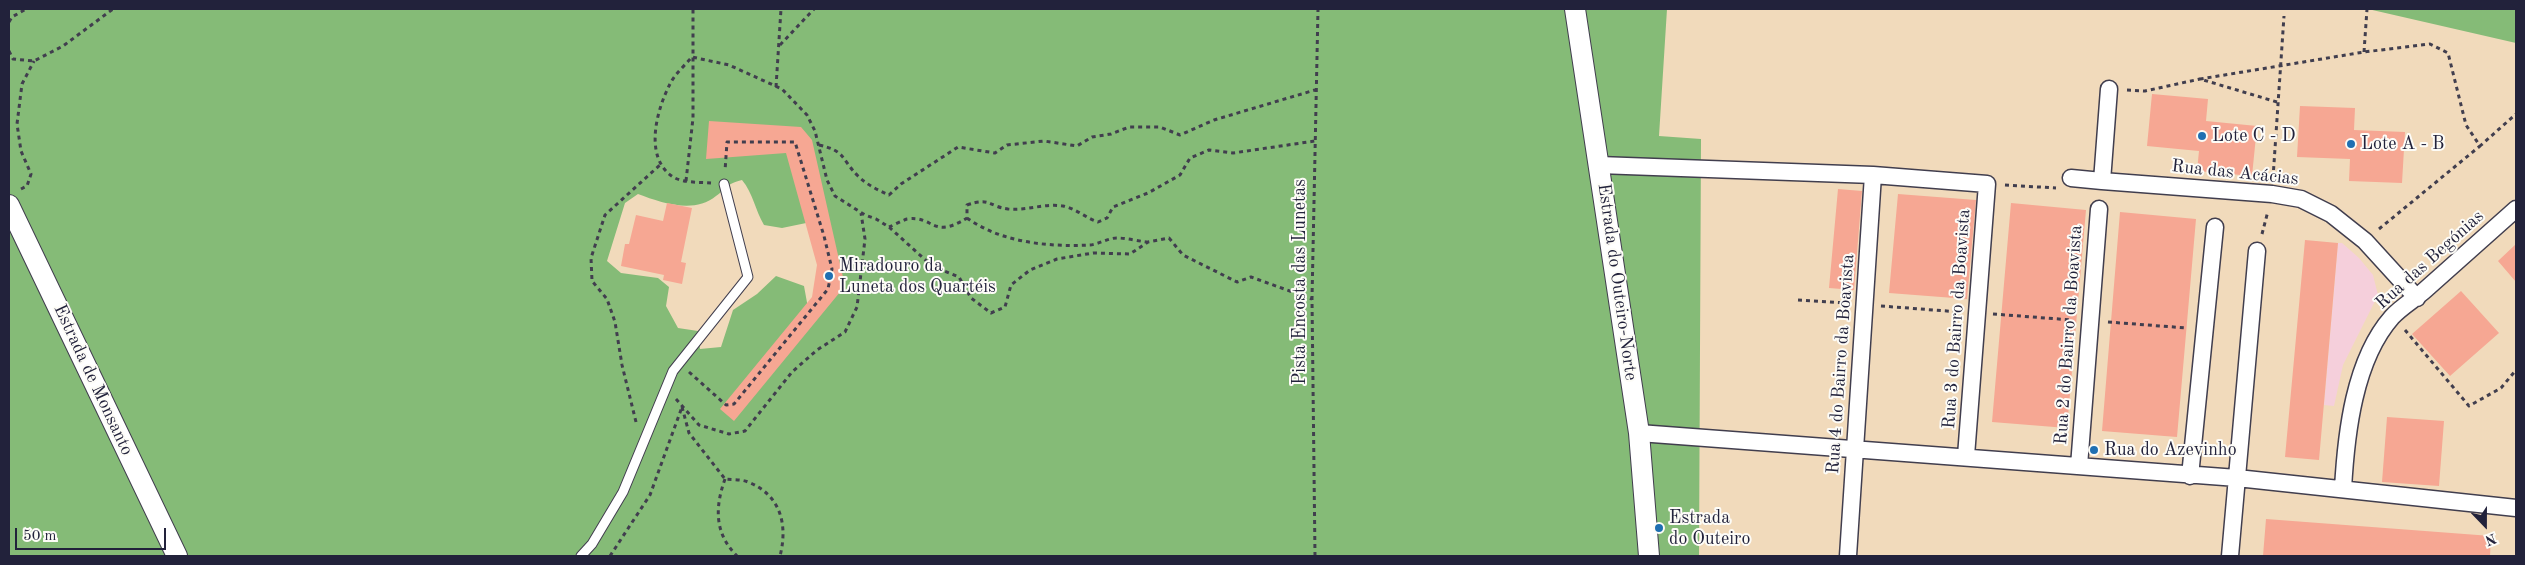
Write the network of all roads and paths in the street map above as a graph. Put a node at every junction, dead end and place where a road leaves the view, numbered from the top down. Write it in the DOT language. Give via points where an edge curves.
graph roads {
  1 [pos="26,9"];
  2 [pos="113,9"];
  3 [pos="693,9"];
  4 [pos="781,9"];
  5 [pos="814,9"];
  6 [pos="1318,9"];
  7 [pos="1575,9"];
  8 [pos="2367,9"];
  9 [pos="2284,16"];
  10 [pos="9,22"];
  11 [pos="780,45"];
  12 [pos="9,51"];
  13 [pos="2364,52"];
  14 [pos="692,57"];
  15 [pos="34,60"];
  16 [pos="2280,65"];
  17 [pos="2200,79"];
  18 [pos="776,88"];
  19 [pos="2110,89"];
  20 [pos="1315,90"];
  21 [pos="2277,102"];
  22 [pos="2516,114"];
  23 [pos="1315,141"];
  24 [pos="819,145"];
  25 [pos="2480,146"];
  26 [pos="661,164"];
  27 [pos="1599,165"];
  28 [pos="1873,174"];
  29 [pos="2071,178"];
  30 [pos="686,181"];
  31 [pos="2102,181"];
  32 [pos="724,184"];
  33 [pos="1987,184"];
  34 [pos="2272,194"];
  35 [pos="12,198"];
  36 [pos="2099,208"];
  37 [pos="2516,210"];
  38 [pos="861,213"];
  39 [pos="968,218"];
  40 [pos="889,227"];
  41 [pos="2215,227"];
  42 [pos="2364,241"];
  43 [pos="1148,242"];
  44 [pos="2257,252"];
  45 [pos="2417,298"];
  46 [pos="1312,299"];
  47 [pos="1798,300"];
  48 [pos="1865,305"];
  49 [pos="1977,313"];
  50 [pos="2393,316"];
  51 [pos="2090,321"];
  52 [pos="2205,329"];
  53 [pos="679,363"];
  54 [pos="2516,370"];
  55 [pos="682,406"];
  56 [pos="1639,433"];
  57 [pos="647,434"];
  58 [pos="1857,448"];
  59 [pos="1966,456"];
  60 [pos="2079,466"];
  61 [pos="2190,476"];
  62 [pos="725,478"];
  63 [pos="2237,478"];
  64 [pos="2343,489"];
  65 [pos="2516,508"];
  66 [pos="177,556"];
  67 [pos="581,556"];
  68 [pos="610,556"];
  69 [pos="737,556"];
  70 [pos="780,556"];
  71 [pos="1315,556"];
  72 [pos="1649,556"];
  73 [pos="1848,556"];
  74 [pos="2230,556"];
  1 -- 10 [label="path"];
  2 -- 15 [label="path" via="63,46"];
  3 -- 14 [label="path"];
  4 -- 11 [label="path"];
  5 -- 11 [label="path"];
  6 -- 20 [label="path, Pista Encosta das Lunetas"];
  7 -- 27 [label="street, Estrada do Outeiro-Norte"];
  8 -- 13 [label="path"];
  9 -- 16 [label="path"];
  11 -- 18 [label="path"];
  12 -- 15 [label="path" via="13,59"];
  13 -- 16 [label="path"];
  13 -- 25 [label="path" via="2430,44 2448,53 2466,125"];
  14 -- 18 [label="path" via="729,65"];
  14 -- 26 [label="path" via="671,82 660,108 655,147"];
  14 -- 30 [label="path" via="693,118"];
  15 -- 35 [label="path" via="22,84 17,124 21,151 31,174 27,186"];
  16 -- 17 [label="path"];
  16 -- 21 [label="path"];
  17 -- 19 [label="path" via="2145,91"];
  17 -- 21 [label="path"];
  18 -- 24 [label="path" via="782,89 807,115"];
  19 -- 31 [label="street"];
  20 -- 23 [label="path, Pista Encosta das Lunetas"];
  20 -- 24 [label="path" via="1214,120 1180,135 1160,127 1129,127 1092,137 1077,146 1044,141 1007,145 994,153 958,147 889,195 858,176 834,148"];
  21 -- 34 [label="path"];
  22 -- 25 [label="path"];
  23 -- 39 [label="path" via="1233,153 1209,150 1190,158 1180,175 1114,207 1107,218 1098,222 1065,206 1046,204 1023,209 1006,208 982,200 967,205"];
  23 -- 46 [label="path, Pista Encosta das Lunetas"];
  24 -- 38 [label="path" via="827,180 835,196"];
  25 -- 42 [label="path"];
  26 -- 30 [label="path" via="672,176"];
  26 -- 57 [label="path" via="605,215 591,258 592,281 607,299 615,322 636,422"];
  27 -- 28 [label="street"];
  27 -- 56 [label="street, Estrada do Outeiro-Norte"];
  28 -- 33 [label="street"];
  28 -- 48 [label="street, Rua 4 do Bairro da Boavista"];
  29 -- 31 [label="street, Rua das Acácias"];
  29 -- 33 [label="path" via="2069,189"];
  30 -- 32 [label="path"];
  31 -- 34 [label="street, Rua das Acácias"];
  32 -- 53 [label="lane" via="748,277"];
  32 -- 53 [label="path" via="727,142 795,142 832,269 828,289 734,404 726,405"];
  33 -- 49 [label="street, Rua 3 do Bairro da Boavista"];
  34 -- 42 [label="street, Rua das Acácias" via="2301,199 2331,214"];
  34 -- 44 [label="path"];
  35 -- 66 [label="street, Estrada de Monsanto"];
  36 -- 51 [label="street, Rua 2 do Bairro da Boavista"];
  37 -- 45 [label="street, Rua das Begónias"];
  38 -- 40 [label="path"];
  38 -- 55 [label="path" via="865,239 857,307 845,332 792,372 745,431 729,434 699,425"];
  39 -- 40 [label="path" via="954,226 937,228 922,220 907,220"];
  39 -- 43 [label="path" via="982,229 1045,244 1092,245 1115,238"];
  40 -- 43 [label="path" via="932,266 959,277 971,298 991,313 1005,307 1011,285 1030,270 1057,259 1092,252 1130,254"];
  41 -- 52 [label="street"];
  42 -- 45 [label="street, Rua das Acácias"];
  43 -- 46 [label="path" via="1169,238 1183,255 1236,282 1251,277"];
  44 -- 63 [label="street"];
  45 -- 50 [label="street, Rua das Begónias"];
  46 -- 71 [label="path, Pista Encosta das Lunetas"];
  47 -- 48 [label="path"];
  48 -- 49 [label="path"];
  48 -- 58 [label="street, Rua 4 do Bairro da Boavista"];
  49 -- 51 [label="path"];
  49 -- 59 [label="street, Rua 3 do Bairro da Boavista"];
  50 -- 54 [label="path" via="2469,406 2501,388"];
  50 -- 64 [label="street, Rua das Begónias" via="2373,345 2361,374 2352,414"];
  51 -- 52 [label="path"];
  51 -- 60 [label="street, Rua 2 do Bairro da Boavista"];
  52 -- 61 [label="street"];
  53 -- 57 [label="lane" via="664,388"];
  55 -- 62 [label="path" via="689,433"];
  55 -- 68 [label="path" via="650,495"];
  56 -- 58 [label="street"];
  56 -- 72 [label="street, Estrada do Outeiro-Norte"];
  57 -- 67 [label="lane" via="623,492 592,544"];
  58 -- 59 [label="street"];
  58 -- 73 [label="street, Rua 4 do Bairro da Boavista"];
  59 -- 60 [label="street"];
  60 -- 61 [label="street"];
  61 -- 63 [label="street"];
  62 -- 69 [label="path" via="718,500 719,526"];
  62 -- 70 [label="path" via="747,482 767,493 780,512 785,534"];
  63 -- 64 [label="street"];
  63 -- 74 [label="street"];
  64 -- 65 [label="street"];
}
